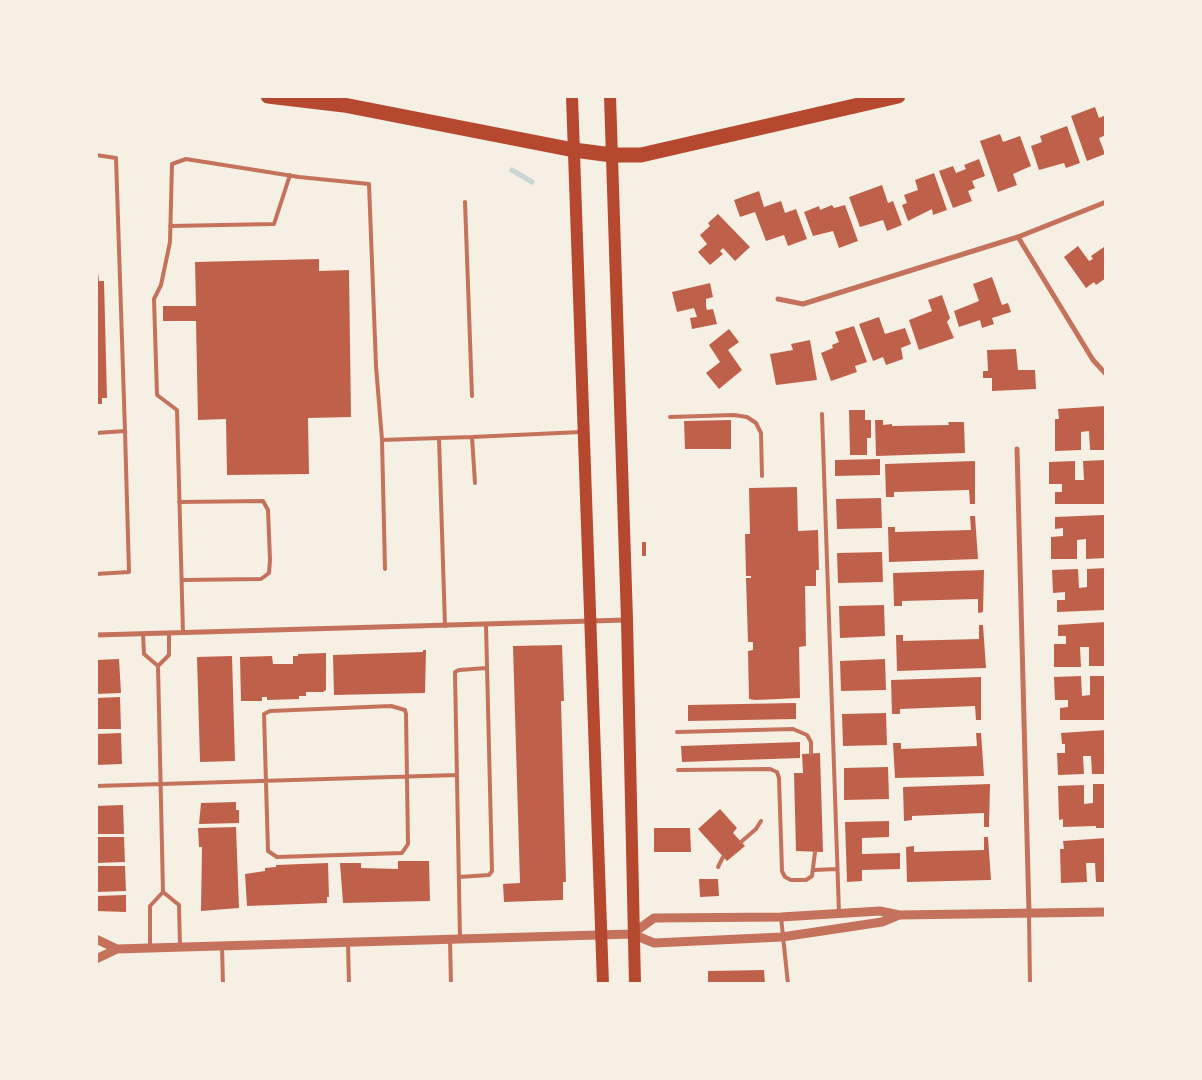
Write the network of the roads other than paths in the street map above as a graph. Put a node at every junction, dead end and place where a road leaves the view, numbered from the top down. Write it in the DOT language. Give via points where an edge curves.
graph roads {
  1 [pos="268,96"];
  2 [pos="572,96"];
  3 [pos="610,96"];
  4 [pos="898,96"];
  5 [pos="574,150"];
  6 [pos="96,155"];
  7 [pos="612,155"];
  8 [pos="290,175"];
  9 [pos="465,202"];
  10 [pos="1106,202"];
  11 [pos="170,226"];
  12 [pos="1018,237"];
  13 [pos="778,298"];
  14 [pos="1106,374"];
  15 [pos="472,396"];
  16 [pos="822,414"];
  17 [pos="670,417"];
  18 [pos="125,431"];
  19 [pos="585,432"];
  20 [pos="96,433"];
  21 [pos="472,436"];
  22 [pos="439,438"];
  23 [pos="382,440"];
  24 [pos="1016,449"];
  25 [pos="762,476"];
  26 [pos="475,483"];
  27 [pos="179,502"];
  28 [pos="385,569"];
  29 [pos="96,574"];
  30 [pos="182,580"];
  31 [pos="627,620"];
  32 [pos="590,622"];
  33 [pos="486,625"];
  34 [pos="445,626"];
  35 [pos="169,633"];
  36 [pos="183,633"];
  37 [pos="143,634"];
  38 [pos="96,635"];
  39 [pos="158,666"];
  40 [pos="487,668"];
  41 [pos="677,732"];
  42 [pos="811,754"];
  43 [pos="678,770"];
  44 [pos="457,775"];
  45 [pos="407,776"];
  46 [pos="266,781"];
  47 [pos="161,784"];
  48 [pos="96,786"];
  49 [pos="761,821"];
  50 [pos="741,842"];
  51 [pos="815,852"];
  52 [pos="723,856"];
  53 [pos="718,867"];
  54 [pos="815,870"];
  55 [pos="836,870"];
  56 [pos="459,877"];
  57 [pos="163,892"];
  58 [pos="1106,912"];
  59 [pos="839,913"];
  60 [pos="899,915"];
  61 [pos="1029,915"];
  62 [pos="781,917"];
  63 [pos="632,934"];
  64 [pos="602,936"];
  65 [pos="782,937"];
  66 [pos="96,939"];
  67 [pos="455,940"];
  68 [pos="348,943"];
  69 [pos="222,946"];
  70 [pos="180,947"];
  71 [pos="150,948"];
  72 [pos="117,949"];
  73 [pos="96,959"];
  74 [pos="223,984"];
  75 [pos="349,984"];
  76 [pos="450,984"];
  77 [pos="603,984"];
  78 [pos="635,984"];
  79 [pos="788,984"];
  80 [pos="1030,984"];
  1 -- 5 [label="highway" via="344,105"];
  2 -- 5 [label="main road"];
  3 -- 7 [label="main road"];
  4 -- 7 [label="highway" via="640,155"];
  5 -- 7 [label="highway"];
  5 -- 19 [label="main road"];
  6 -- 18 [label="lane" via="116,158"];
  7 -- 31 [label="main road"];
  8 -- 11 [label="lane" via="274,224"];
  8 -- 11 [label="lane" via="186,158 172,164"];
  8 -- 23 [label="lane" via="369,184"];
  9 -- 15 [label="lane"];
  10 -- 12 [label="street"];
  11 -- 27 [label="lane" via="161,285 154,299 157,396 177,410"];
  12 -- 13 [label="street" via="803,304"];
  12 -- 14 [label="street" via="1093,360"];
  16 -- 55 [label="lane"];
  17 -- 25 [label="lane" via="734,415 756,423 761,433"];
  18 -- 20 [label="lane"];
  18 -- 29 [label="lane" via="130,572"];
  19 -- 21 [label="lane"];
  19 -- 32 [label="main road"];
  21 -- 22 [label="lane"];
  21 -- 26 [label="lane"];
  22 -- 23 [label="lane"];
  22 -- 34 [label="lane"];
  23 -- 28 [label="lane"];
  24 -- 61 [label="street"];
  27 -- 30 [label="lane"];
  27 -- 30 [label="lane" via="263,501 268,510 270,560 269,573 261,579"];
  30 -- 36 [label="lane"];
  31 -- 32 [label="street"];
  31 -- 63 [label="main road"];
  32 -- 33 [label="street"];
  32 -- 64 [label="main road"];
  33 -- 34 [label="street"];
  33 -- 40 [label="lane"];
  34 -- 36 [label="street"];
  35 -- 36 [label="street"];
  35 -- 37 [label="street"];
  35 -- 39 [label="lane" via="169,655"];
  37 -- 38 [label="street"];
  37 -- 39 [label="lane" via="144,654"];
  39 -- 47 [label="lane"];
  40 -- 44 [label="lane" via="455,672"];
  40 -- 56 [label="lane" via="492,871 490,875"];
  41 -- 42 [label="lane" via="793,729 807,735"];
  43 -- 54 [label="lane" via="770,769 777,772 782,871 791,880 806,880"];
  44 -- 45 [label="lane"];
  44 -- 56 [label="lane"];
  45 -- 46 [label="lane"];
  45 -- 46 [label="lane" via="406,714 405,710 391,706 266,712"];
  45 -- 46 [label="lane" via="408,844 402,853 325,856 277,857 268,851"];
  46 -- 47 [label="lane"];
  47 -- 48 [label="lane"];
  47 -- 57 [label="lane"];
  49 -- 50 [label="lane"];
  51 -- 54 [label="lane"];
  52 -- 53 [label="lane"];
  54 -- 55 [label="lane"];
  55 -- 59 [label="lane"];
  56 -- 67 [label="lane"];
  57 -- 70 [label="lane" via="178,905"];
  57 -- 71 [label="lane" via="150,906"];
  58 -- 61 [label="street"];
  59 -- 60 [label="street" via="880,911"];
  59 -- 62 [label="street"];
  60 -- 61 [label="street"];
  60 -- 65 [label="street" via="882,922"];
  61 -- 80 [label="lane"];
  62 -- 63 [label="street" via="654,918"];
  62 -- 65 [label="lane"];
  63 -- 64 [label="street"];
  63 -- 65 [label="street" via="654,943"];
  63 -- 78 [label="main road"];
  64 -- 67 [label="street"];
  64 -- 77 [label="main road"];
  65 -- 79 [label="lane"];
  66 -- 72 [label="street"];
  67 -- 68 [label="street"];
  67 -- 76 [label="lane"];
  68 -- 69 [label="street"];
  68 -- 75 [label="lane"];
  69 -- 70 [label="street"];
  69 -- 74 [label="lane"];
  70 -- 71 [label="street"];
  71 -- 72 [label="street"];
  72 -- 73 [label="street"];
}
